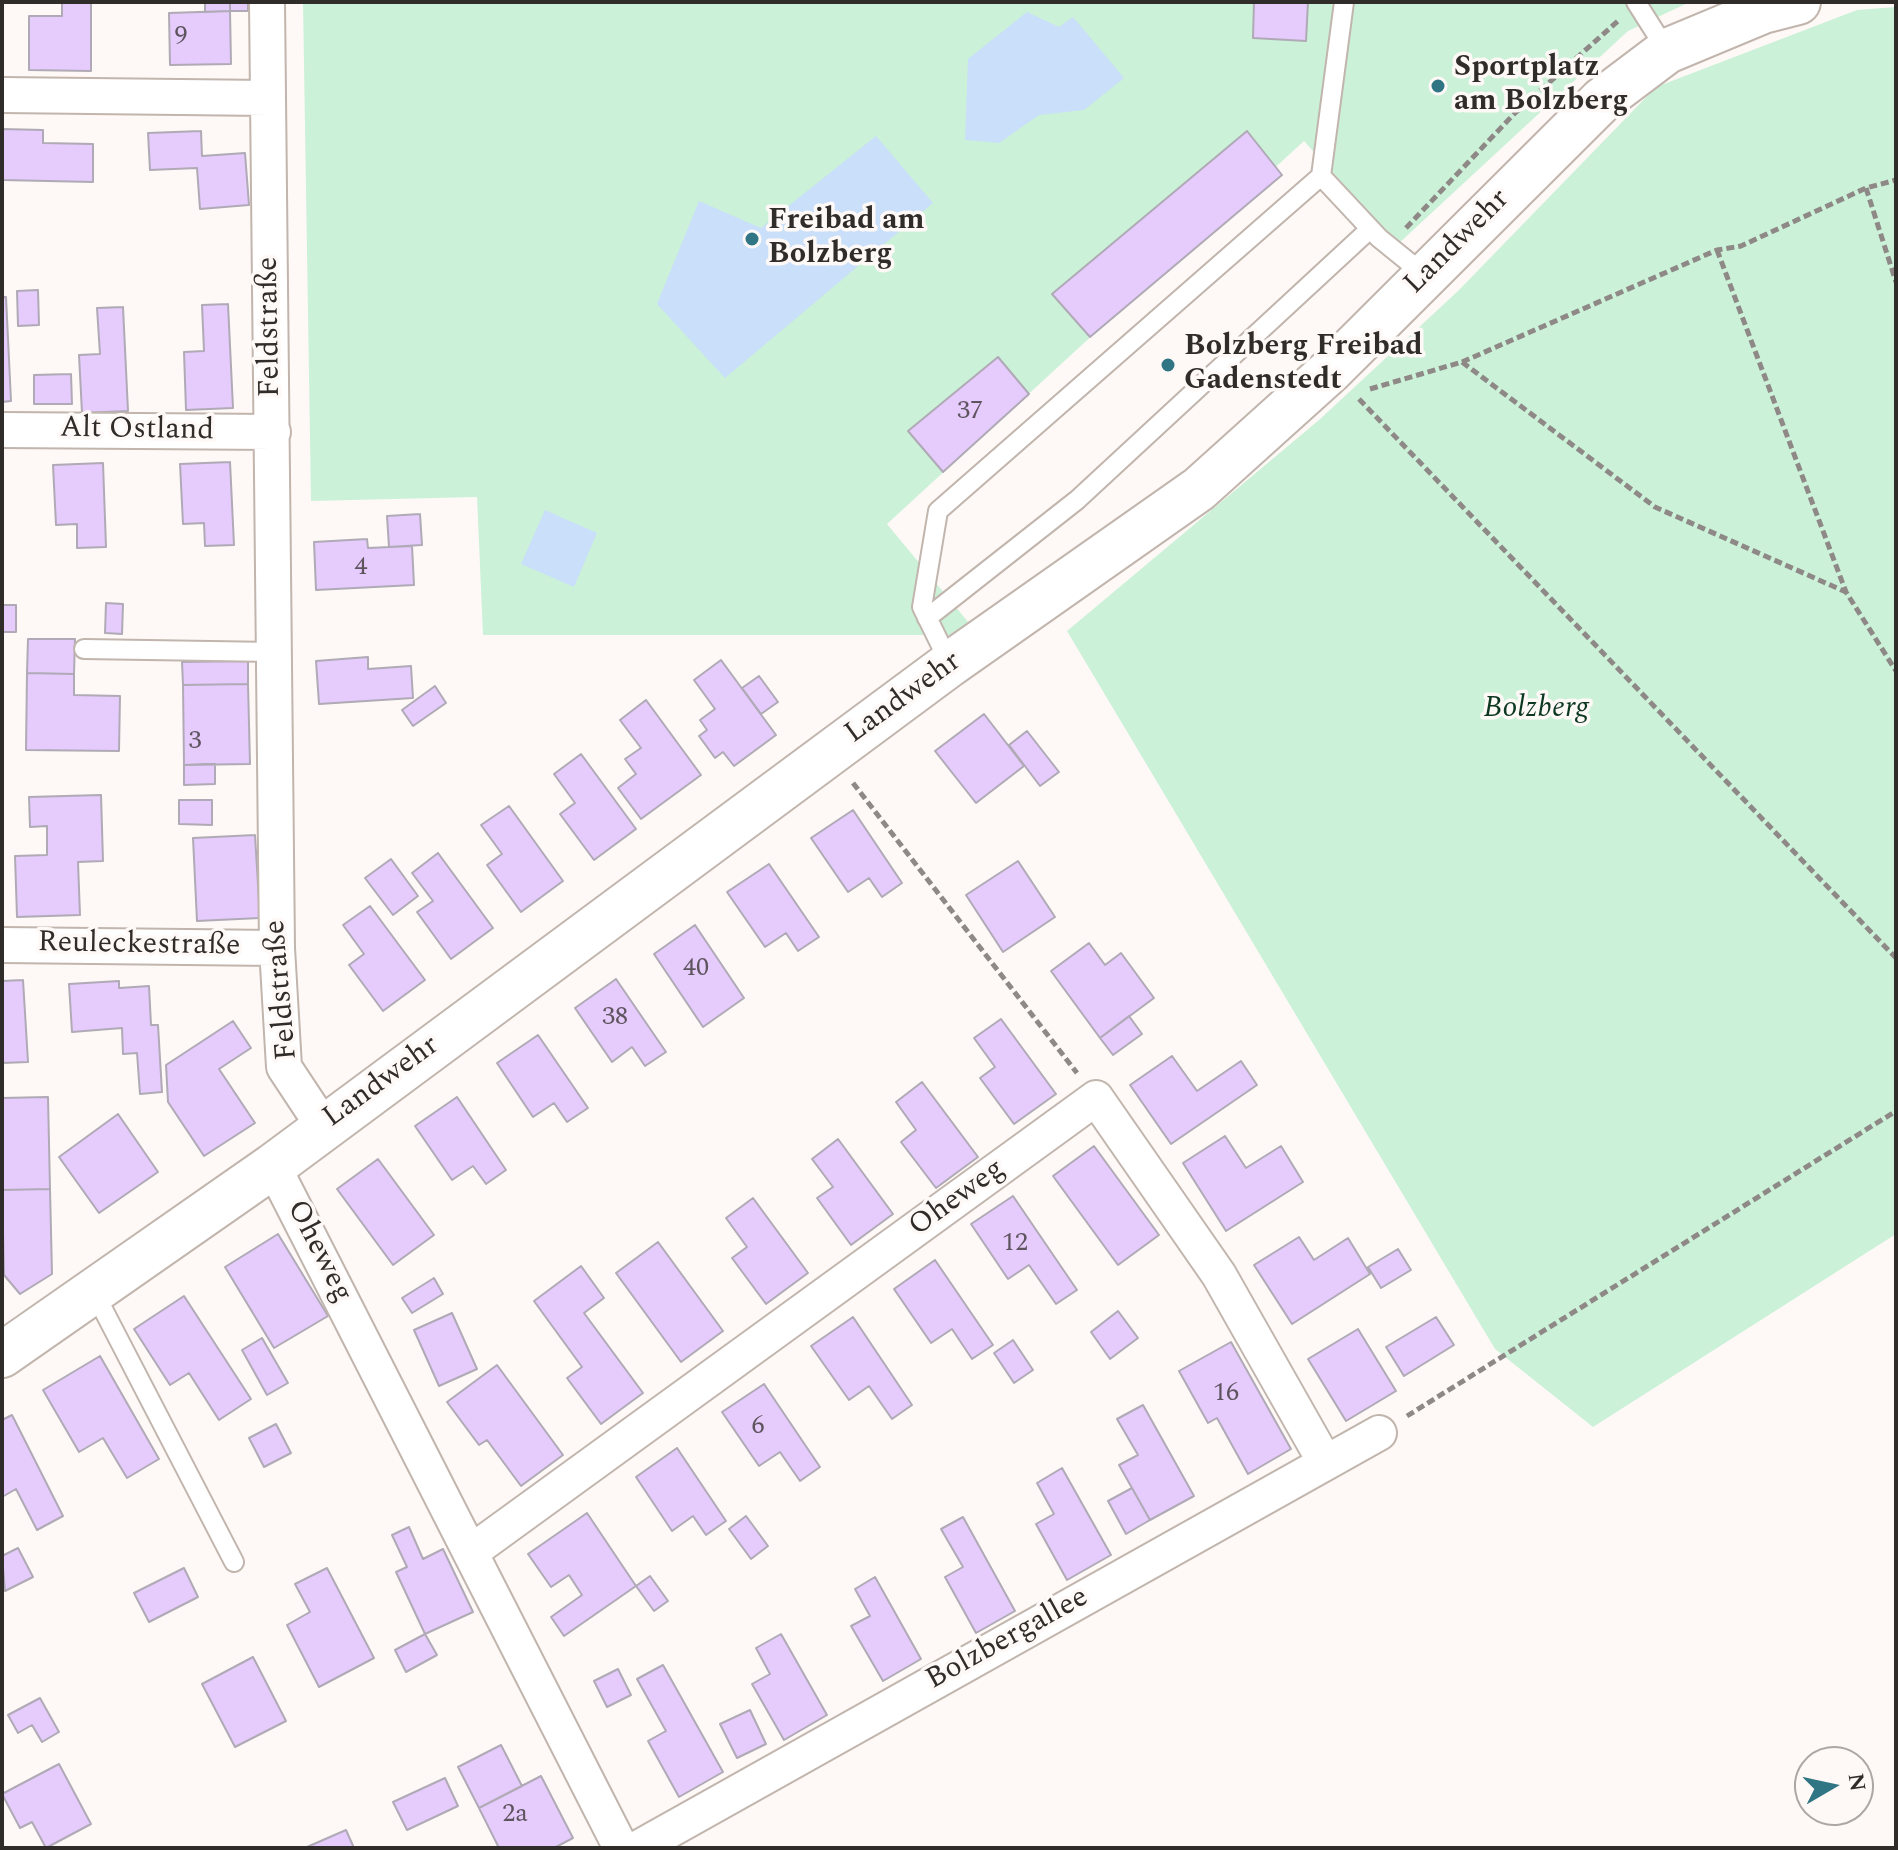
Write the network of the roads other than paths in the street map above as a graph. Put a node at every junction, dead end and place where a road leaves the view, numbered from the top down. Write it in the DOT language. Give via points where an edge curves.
graph roads {
  1 [pos="267,2"];
  2 [pos="1344,2"];
  3 [pos="1798,2"];
  4 [pos="1637,6"];
  5 [pos="1667,51"];
  6 [pos="2,95"];
  7 [pos="268,98"];
  8 [pos="1321,176"];
  9 [pos="1370,229"];
  10 [pos="1409,263"];
  11 [pos="2,430"];
  12 [pos="273,432"];
  13 [pos="927,618"];
  14 [pos="84,649"];
  15 [pos="274,652"];
  16 [pos="950,664"];
  17 [pos="2,945"];
  18 [pos="277,948"];
  19 [pos="323,1126"];
  20 [pos="273,1166"];
  21 [pos="93,1290"];
  22 [pos="2,1355"];
  23 [pos="1379,1433"];
  24 [pos="1325,1462"];
  25 [pos="471,1552"];
  26 [pos="234,1562"];
  27 [pos="621,1848"];
  28 [pos="638,1848"];
  1 -- 7 [label="street, Feldstraße"];
  2 -- 8 [label="lane"];
  3 -- 5 [label="street, Landwehr"];
  4 -- 5 [label="lane"];
  5 -- 10 [label="street, Landwehr"];
  6 -- 7 [label="street"];
  7 -- 12 [label="street, Feldstraße"];
  8 -- 9 [label="lane"];
  8 -- 13 [label="lane" via="938,511 922,607"];
  9 -- 10 [label="lane"];
  9 -- 13 [label="lane" via="1077,500"];
  10 -- 16 [label="street, Landwehr" via="1330,371 1199,489"];
  11 -- 12 [label="street, Alt Ostland"];
  12 -- 15 [label="street, Feldstraße"];
  13 -- 16 [label="lane"];
  14 -- 15 [label="lane"];
  15 -- 18 [label="street, Feldstraße"];
  16 -- 19 [label="street, Landwehr"];
  17 -- 18 [label="street, Reuleckestraße"];
  18 -- 19 [label="street, Feldstraße" via="284,1067"];
  19 -- 20 [label="street, Landwehr"];
  20 -- 21 [label="street, Landwehr"];
  20 -- 25 [label="street, Oheweg"];
  21 -- 22 [label="street, Landwehr"];
  21 -- 26 [label="lane"];
  23 -- 24 [label="street, Bolzbergallee"];
  24 -- 25 [label="street, Oheweg" via="1219,1275 1096,1098"];
  24 -- 28 [label="street, Bolzbergallee"];
  25 -- 27 [label="street, Oheweg"];
}
